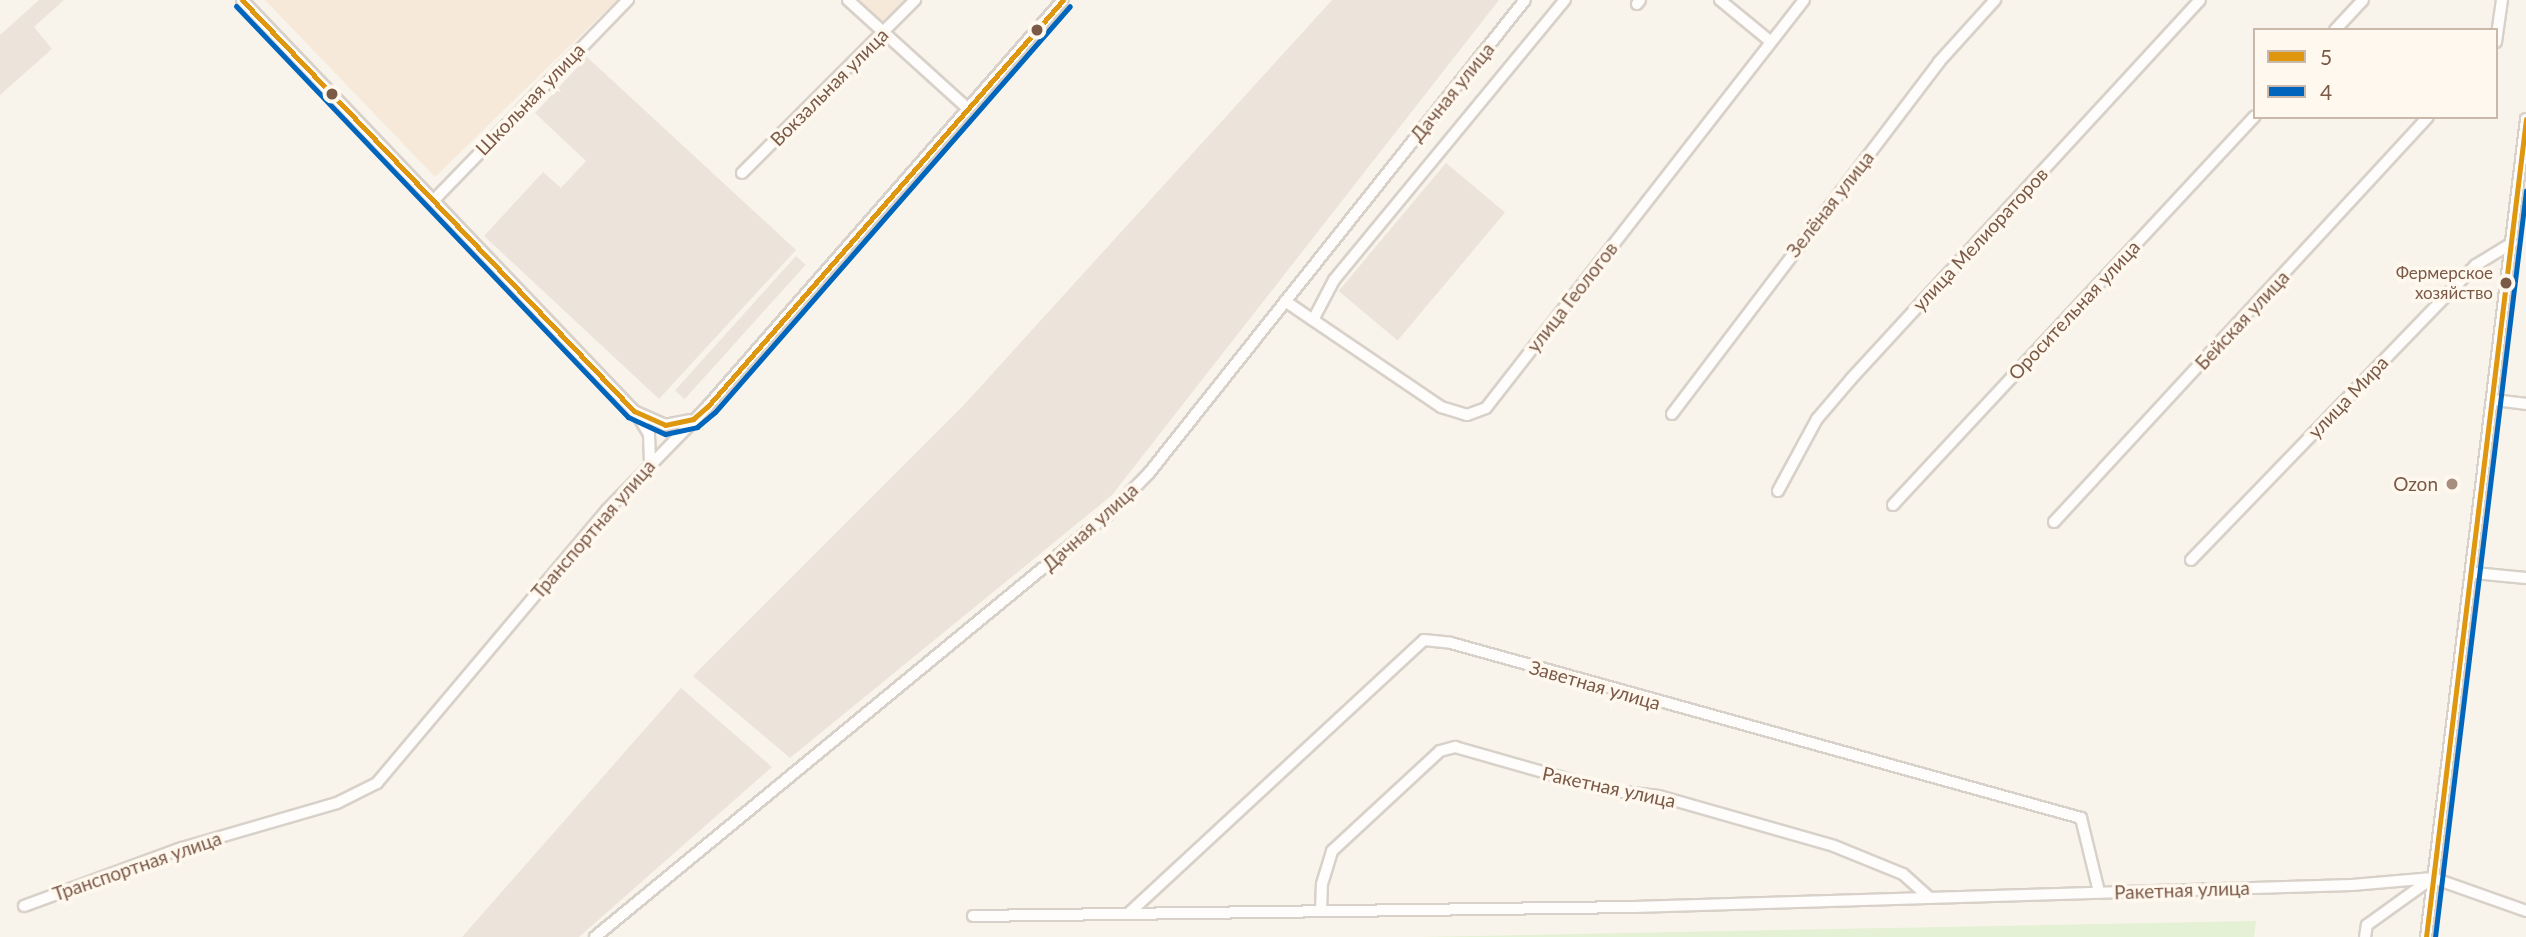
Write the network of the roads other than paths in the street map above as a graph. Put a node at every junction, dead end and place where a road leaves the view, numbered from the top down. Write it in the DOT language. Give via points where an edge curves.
graph roads {
  1 [pos="242,0"];
  2 [pos="628,0"];
  3 [pos="848,0"];
  4 [pos="915,0"];
  5 [pos="1063,0"];
  6 [pos="1525,0"];
  7 [pos="1565,0"];
  8 [pos="1720,0"];
  9 [pos="1804,0"];
  10 [pos="1995,0"];
  11 [pos="2200,0"];
  12 [pos="2363,0"];
  13 [pos="2502,0"];
  14 [pos="2337,28"];
  15 [pos="2498,28"];
  16 [pos="881,34"];
  17 [pos="1771,42"];
  18 [pos="968,109"];
  19 [pos="2253,118"];
  20 [pos="2426,119"];
  21 [pos="2526,120"];
  22 [pos="742,173"];
  23 [pos="433,200"];
  24 [pos="2521,210"];
  25 [pos="2512,243"];
  26 [pos="1285,301"];
  27 [pos="1313,320"];
  28 [pos="2494,400"];
  29 [pos="2526,404"];
  30 [pos="634,411"];
  31 [pos="1672,414"];
  32 [pos="693,419"];
  33 [pos="650,464"];
  34 [pos="1777,491"];
  35 [pos="1893,505"];
  36 [pos="2054,523"];
  37 [pos="2191,560"];
  38 [pos="2474,573"];
  39 [pos="2526,578"];
  40 [pos="2433,878"];
  41 [pos="2099,892"];
  42 [pos="1930,898"];
  43 [pos="24,906"];
  44 [pos="1321,911"];
  45 [pos="2526,911"];
  46 [pos="1128,914"];
  47 [pos="974,916"];
  48 [pos="595,937"];
  49 [pos="2365,937"];
  50 [pos="2426,937"];
  1 -- 23 [label="street"];
  2 -- 23 [label="street, Школьная улица"];
  3 -- 16 [label="street"];
  4 -- 16 [label="street, Вокзальная улица"];
  5 -- 18 [label="street, Транспортная улица"];
  6 -- 26 [label="street, Дачная улица"];
  7 -- 27 [label="street" via="1334,280"];
  8 -- 17 [label="street"];
  9 -- 17 [label="street, улица Геологов"];
  10 -- 31 [label="street, Зелёная улица" via="1931,72"];
  11 -- 34 [label="street, улица Мелиораторов" via="1817,418"];
  12 -- 14 [label="street"];
  13 -- 15 [label="street"];
  16 -- 18 [label="street"];
  16 -- 22 [label="street, Вокзальная улица"];
  17 -- 27 [label="street, улица Геологов" via="1486,408 1467,415 1441,407"];
  18 -- 32 [label="street, Транспортная улица"];
  19 -- 35 [label="street, Оросительная улица"];
  20 -- 36 [label="street, Бейская улица"];
  21 -- 24 [label="street"];
  23 -- 30 [label="street"];
  24 -- 25 [label="street"];
  25 -- 28 [label="street"];
  25 -- 37 [label="street, улица Мира" via="2476,265"];
  26 -- 27 [label="street, улица Геологов"];
  26 -- 48 [label="street, Дачная улица" via="1149,473 1111,512"];
  28 -- 29 [label="street"];
  28 -- 38 [label="street"];
  30 -- 32 [label="street" via="665,425"];
  30 -- 33 [label="street" via="649,434"];
  32 -- 33 [label="street, Транспортная улица"];
  33 -- 43 [label="street, Транспортная улица" via="377,783 337,803 182,848"];
  38 -- 39 [label="street"];
  38 -- 40 [label="street"];
  40 -- 41 [label="street, Ракетная улица" via="2353,885"];
  40 -- 45 [label="street"];
  40 -- 49 [label="street" via="2367,925"];
  40 -- 50 [label="street"];
  41 -- 42 [label="street, Ракетная улица"];
  41 -- 46 [label="street, Заветная улица" via="2081,818 1451,643 1424,640"];
  42 -- 44 [label="street, Ракетная улица"];
  42 -- 44 [label="street, Ракетная улица" via="1902,874 1834,846 1672,799 1606,790 1455,747 1440,751 1332,851 1322,884"];
  44 -- 46 [label="street, Ракетная улица"];
  46 -- 47 [label="street, Ракетная улица"];
}
